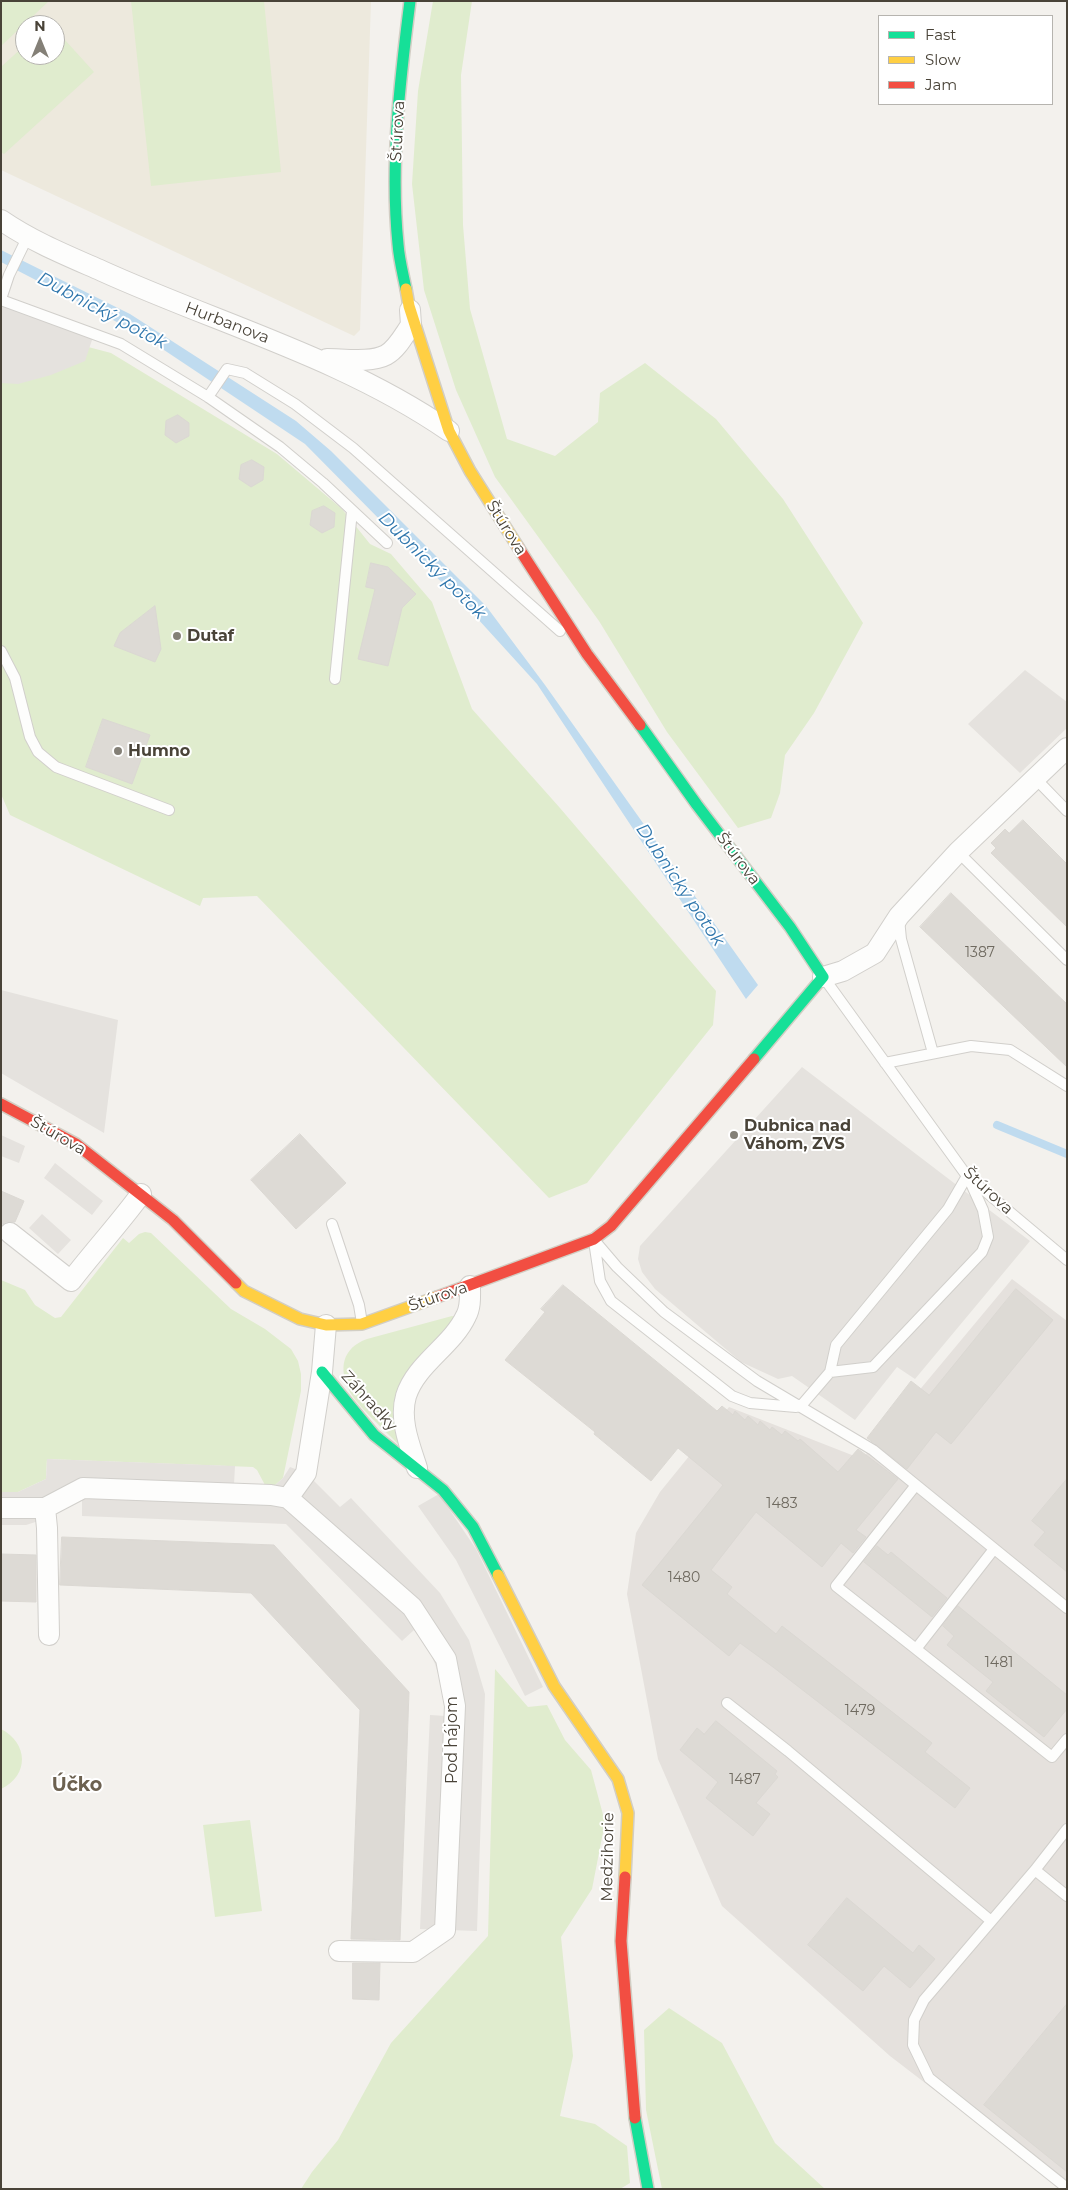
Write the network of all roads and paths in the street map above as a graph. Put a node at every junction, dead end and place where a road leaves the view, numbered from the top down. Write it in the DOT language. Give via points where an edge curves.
graph roads {
  1 [pos="410,1"];
  2 [pos="1,220"];
  3 [pos="24,246"];
  4 [pos="1,300"];
  5 [pos="409,306"];
  6 [pos="318,358"];
  7 [pos="208,395"];
  8 [pos="449,431"];
  9 [pos="352,511"];
  10 [pos="387,543"];
  11 [pos="1,651"];
  12 [pos="587,654"];
  13 [pos="335,679"];
  14 [pos="1067,748"];
  15 [pos="1035,778"];
  16 [pos="170,810"];
  17 [pos="1067,810"];
  18 [pos="958,852"];
  19 [pos="899,916"];
  20 [pos="1067,960"];
  21 [pos="823,977"];
  22 [pos="933,1053"];
  23 [pos="885,1063"];
  24 [pos="1067,1086"];
  25 [pos="1,1104"];
  26 [pos="967,1176"];
  27 [pos="141,1194"];
  28 [pos="332,1224"];
  29 [pos="10,1233"];
  30 [pos="594,1239"];
  31 [pos="1067,1260"];
  32 [pos="470,1286"];
  33 [pos="362,1324"];
  34 [pos="326,1325"];
  35 [pos="322,1372"];
  36 [pos="830,1372"];
  37 [pos="800,1407"];
  38 [pos="417,1468"];
  39 [pos="916,1485"];
  40 [pos="288,1498"];
  41 [pos="1,1508"];
  42 [pos="45,1508"];
  43 [pos="994,1549"];
  44 [pos="1067,1608"];
  45 [pos="48,1635"];
  46 [pos="916,1649"];
  47 [pos="727,1703"];
  48 [pos="1067,1739"];
  49 [pos="1067,1829"];
  50 [pos="1034,1870"];
  51 [pos="1067,1896"];
  52 [pos="990,1920"];
  53 [pos="339,1951"];
  54 [pos="1067,2188"];
  55 [pos="648,2189"];
  1 -- 5 [label="street, Štúrova" via="401,73 396,190 398,244"];
  2 -- 3 [label="street, Hurbanova"];
  3 -- 4 [label="lane"];
  3 -- 6 [label="street, Hurbanova"];
  4 -- 7 [label="lane" via="121,344"];
  5 -- 6 [label="street" via="411,325 398,344 385,355 359,360"];
  5 -- 8 [label="street, Štúrova"];
  6 -- 8 [label="street, Hurbanova" via="384,390"];
  7 -- 9 [label="lane" via="280,447"];
  7 -- 12 [label="lane" via="227,368 245,373 295,404 353,448"];
  8 -- 12 [label="street, Štúrova" via="470,471"];
  9 -- 10 [label="lane"];
  9 -- 13 [label="lane"];
  11 -- 16 [label="lane" via="15,678 30,738 38,752 56,767"];
  12 -- 21 [label="street, Štúrova" via="790,927"];
  14 -- 15 [label="street"];
  15 -- 17 [label="lane"];
  15 -- 18 [label="street"];
  18 -- 19 [label="street"];
  18 -- 20 [label="lane"];
  19 -- 21 [label="street" via="875,953 843,971"];
  19 -- 22 [label="lane" via="901,939"];
  21 -- 23 [label="lane, Štúrova"];
  21 -- 30 [label="street, Štúrova" via="611,1226"];
  22 -- 23 [label="lane"];
  22 -- 24 [label="lane" via="971,1046 1010,1050"];
  23 -- 26 [label="lane, Štúrova"];
  25 -- 27 [label="street, Štúrova" via="76,1144"];
  26 -- 31 [label="lane, Štúrova"];
  26 -- 36 [label="lane" via="948,1209 836,1344"];
  26 -- 36 [label="lane" via="983,1210 988,1237 982,1252 873,1367"];
  27 -- 29 [label="street" via="72,1281"];
  27 -- 34 [label="street, Štúrova" via="244,1291 300,1318"];
  28 -- 33 [label="lane" via="359,1305"];
  30 -- 32 [label="street, Štúrova"];
  30 -- 37 [label="lane" via="617,1267 664,1312 757,1381"];
  30 -- 37 [label="lane" via="600,1281 611,1301 629,1316 732,1396 750,1403"];
  32 -- 33 [label="street, Štúrova"];
  32 -- 38 [label="street" via="467,1316 416,1377 406,1397 406,1432"];
  33 -- 34 [label="street, Štúrova"];
  34 -- 35 [label="street"];
  35 -- 38 [label="street, Záhradky" via="374,1435"];
  35 -- 40 [label="street" via="306,1473"];
  36 -- 37 [label="lane"];
  37 -- 39 [label="lane" via="873,1450"];
  38 -- 55 [label="street, Medzihorie" via="443,1490 474,1527 554,1686 618,1779 628,1813 621,1941 635,2121"];
  39 -- 43 [label="lane"];
  39 -- 46 [label="lane" via="836,1586"];
  40 -- 42 [label="street" via="83,1488"];
  40 -- 53 [label="street, Pod hájom" via="412,1607 446,1658 455,1706 445,1930 413,1952"];
  41 -- 42 [label="street"];
  42 -- 45 [label="street"];
  43 -- 44 [label="lane"];
  43 -- 46 [label="lane"];
  46 -- 48 [label="lane" via="1052,1757"];
  47 -- 52 [label="lane"];
  49 -- 50 [label="lane"];
  50 -- 51 [label="lane"];
  50 -- 52 [label="lane"];
  52 -- 54 [label="lane" via="924,2000 914,2020 913,2045 929,2078"];
}
